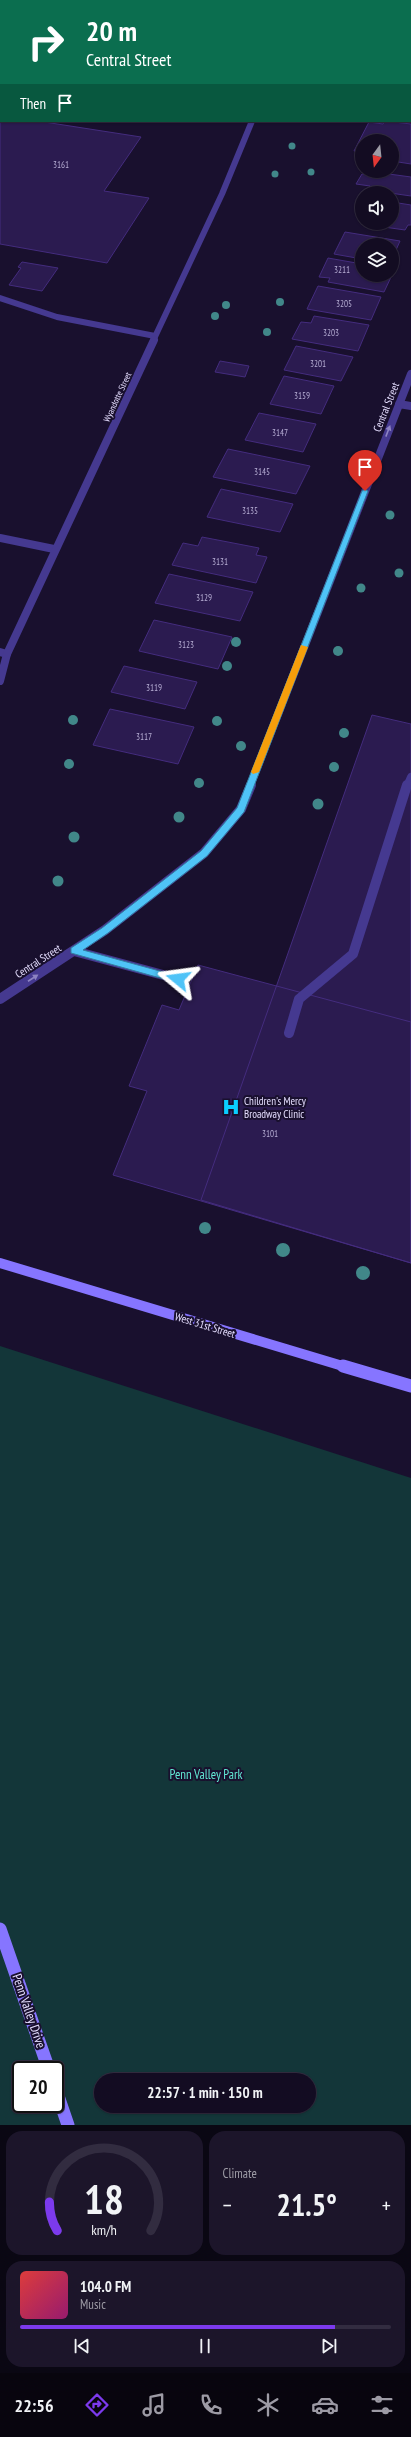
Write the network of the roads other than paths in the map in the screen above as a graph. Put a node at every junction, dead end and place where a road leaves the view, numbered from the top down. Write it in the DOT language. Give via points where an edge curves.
graph roads {
  1 [pos="252,122"];
  2 [pos="0,298"];
  3 [pos="155,336"];
  4 [pos="411,374"];
  5 [pos="399,404"];
  6 [pos="411,406"];
  7 [pos="0,538"];
  8 [pos="54,549"];
  9 [pos="4,653"];
  10 [pos="0,681"];
  11 [pos="411,777"];
  12 [pos="74,951"];
  13 [pos="178,979"];
  14 [pos="0,999"];
  15 [pos="289,1033"];
  16 [pos="0,1263"];
  17 [pos="411,1386"];
  18 [pos="0,1929"];
  19 [pos="46,2061"];
  20 [pos="64,2113"];
  21 [pos="68,2125"];
  1 -- 3 [label="street, Wyandotte Street" via="222,194"];
  2 -- 3 [label="street" via="57,319"];
  3 -- 8 [label="street, Wyandotte Street"];
  4 -- 5 [label="street, Central Street"];
  5 -- 6 [label="street"];
  12 -- 5 [label="street, Central Street, one-way" via="204,853 241,809"];
  7 -- 8 [label="street"];
  8 -- 9 [label="street, Wyandotte Street"];
  9 -- 10 [label="street, Wyandotte Street"];
  11 -- 15 [label="street" via="404,791 353,954 299,999"];
  12 -- 13 [label="street"];
  14 -- 12 [label="street, Central Street, one-way"];
  16 -- 17 [label="main road, West 31st Street"];
  18 -- 19 [label="main road, Penn Valley Drive"];
  20 -- 21 [label="main road"];
}
